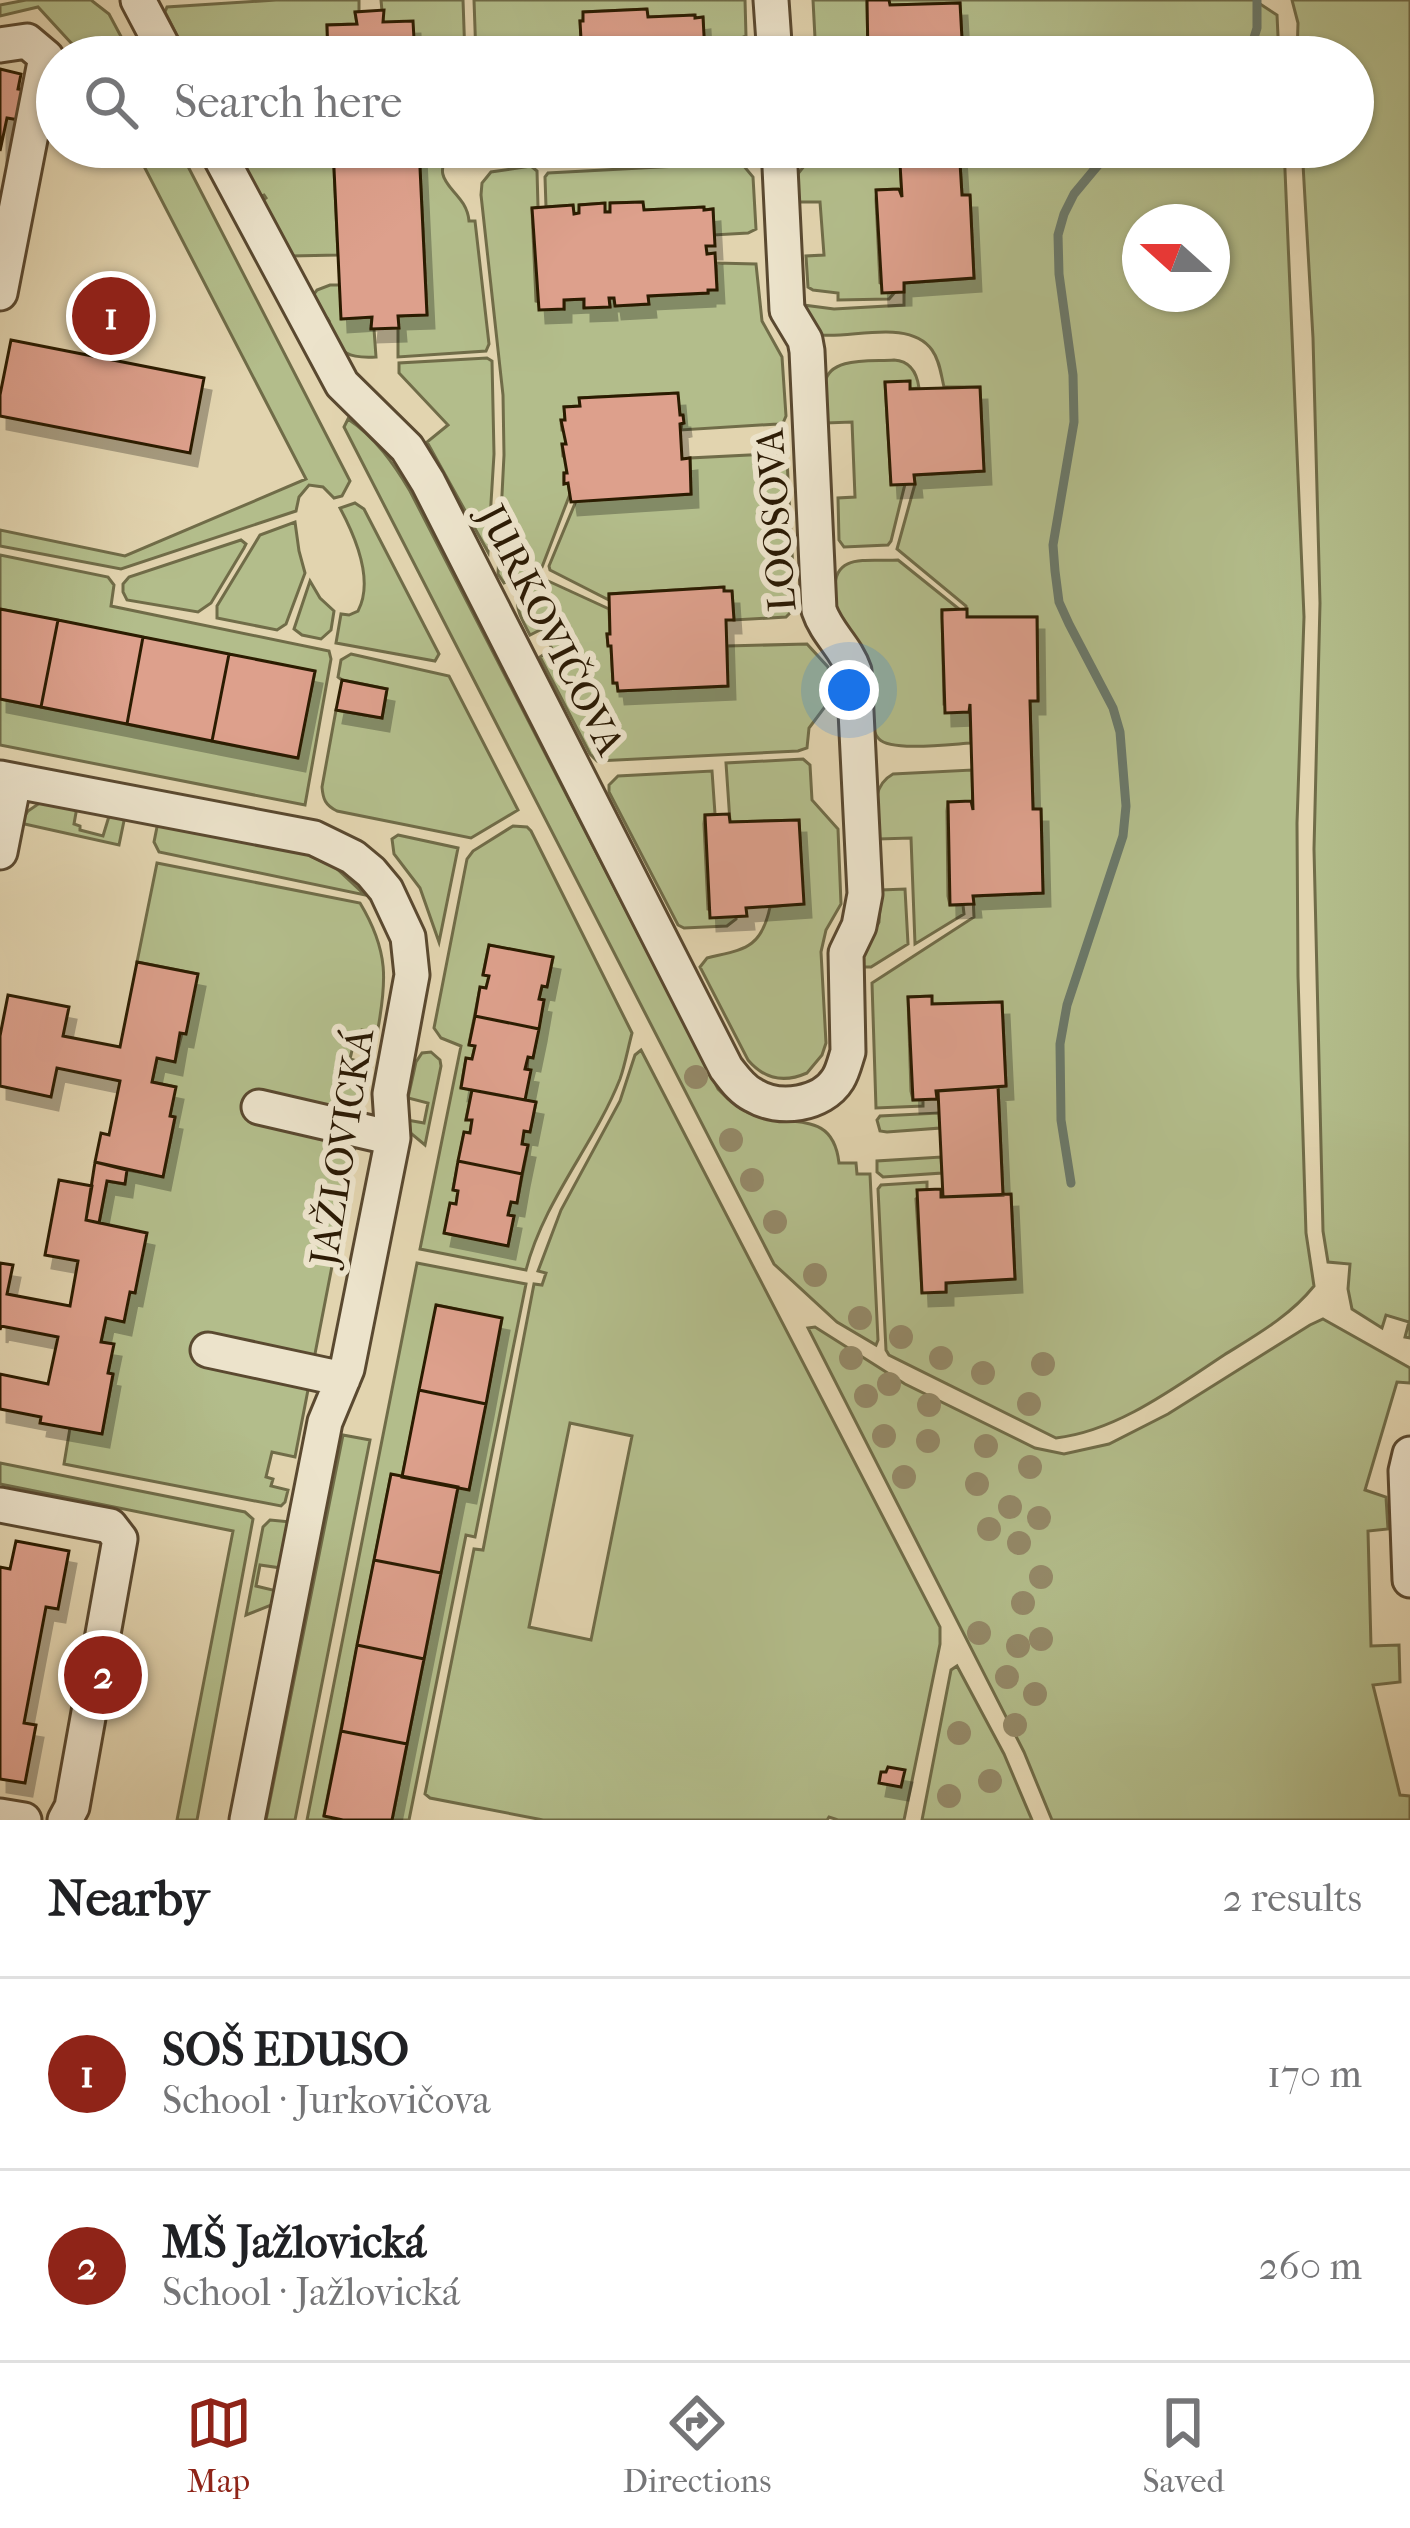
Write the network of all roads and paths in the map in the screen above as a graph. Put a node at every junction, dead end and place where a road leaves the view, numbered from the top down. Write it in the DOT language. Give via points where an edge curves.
graph roads {
  1 [pos="138,0"];
  2 [pos="771,0"];
  3 [pos="157,36"];
  4 [pos="774,36"];
  5 [pos="0,45"];
  6 [pos="36,49"];
  7 [pos="36,108"];
  8 [pos="225,168"];
  9 [pos="780,168"];
  10 [pos="0,293"];
  11 [pos="7,779"];
  12 [pos="0,852"];
  13 [pos="828,1090"];
  14 [pos="259,1107"];
  15 [pos="393,1138"];
  16 [pos="208,1350"];
  17 [pos="343,1379"];
  18 [pos="1410,1454"];
  19 [pos="0,1505"];
  20 [pos="1410,1580"];
  21 [pos="0,1816"];
  22 [pos="24,1820"];
  23 [pos="64,1820"];
  24 [pos="247,1820"];
  1 -- 3 [label="street"];
  2 -- 4 [label="street"];
  5 -- 6 [label="street" via="27,41"];
  7 -- 10 [label="street"];
  8 -- 13 [label="street, JURKOVIČOVA" via="342,384 407,448 428,482 726,1068 760,1099 796,1103"];
  9 -- 13 [label="street, LOOSOVA" via="787,310 807,351 819,610 854,671 865,894 846,953 848,1052"];
  11 -- 12 [label="street"];
  11 -- 15 [label="street, JAŽLOVICKÁ" via="314,838 371,872 404,923 411,951 390,1094"];
  14 -- 15 [label="street"];
  15 -- 17 [label="street, JAŽLOVICKÁ"];
  16 -- 17 [label="street"];
  17 -- 24 [label="street, JAŽLOVICKÁ" via="325,1422"];
  18 -- 20 [label="street"];
  19 -- 23 [label="street" via="110,1526 120,1539"];
  21 -- 22 [label="street"];
}
